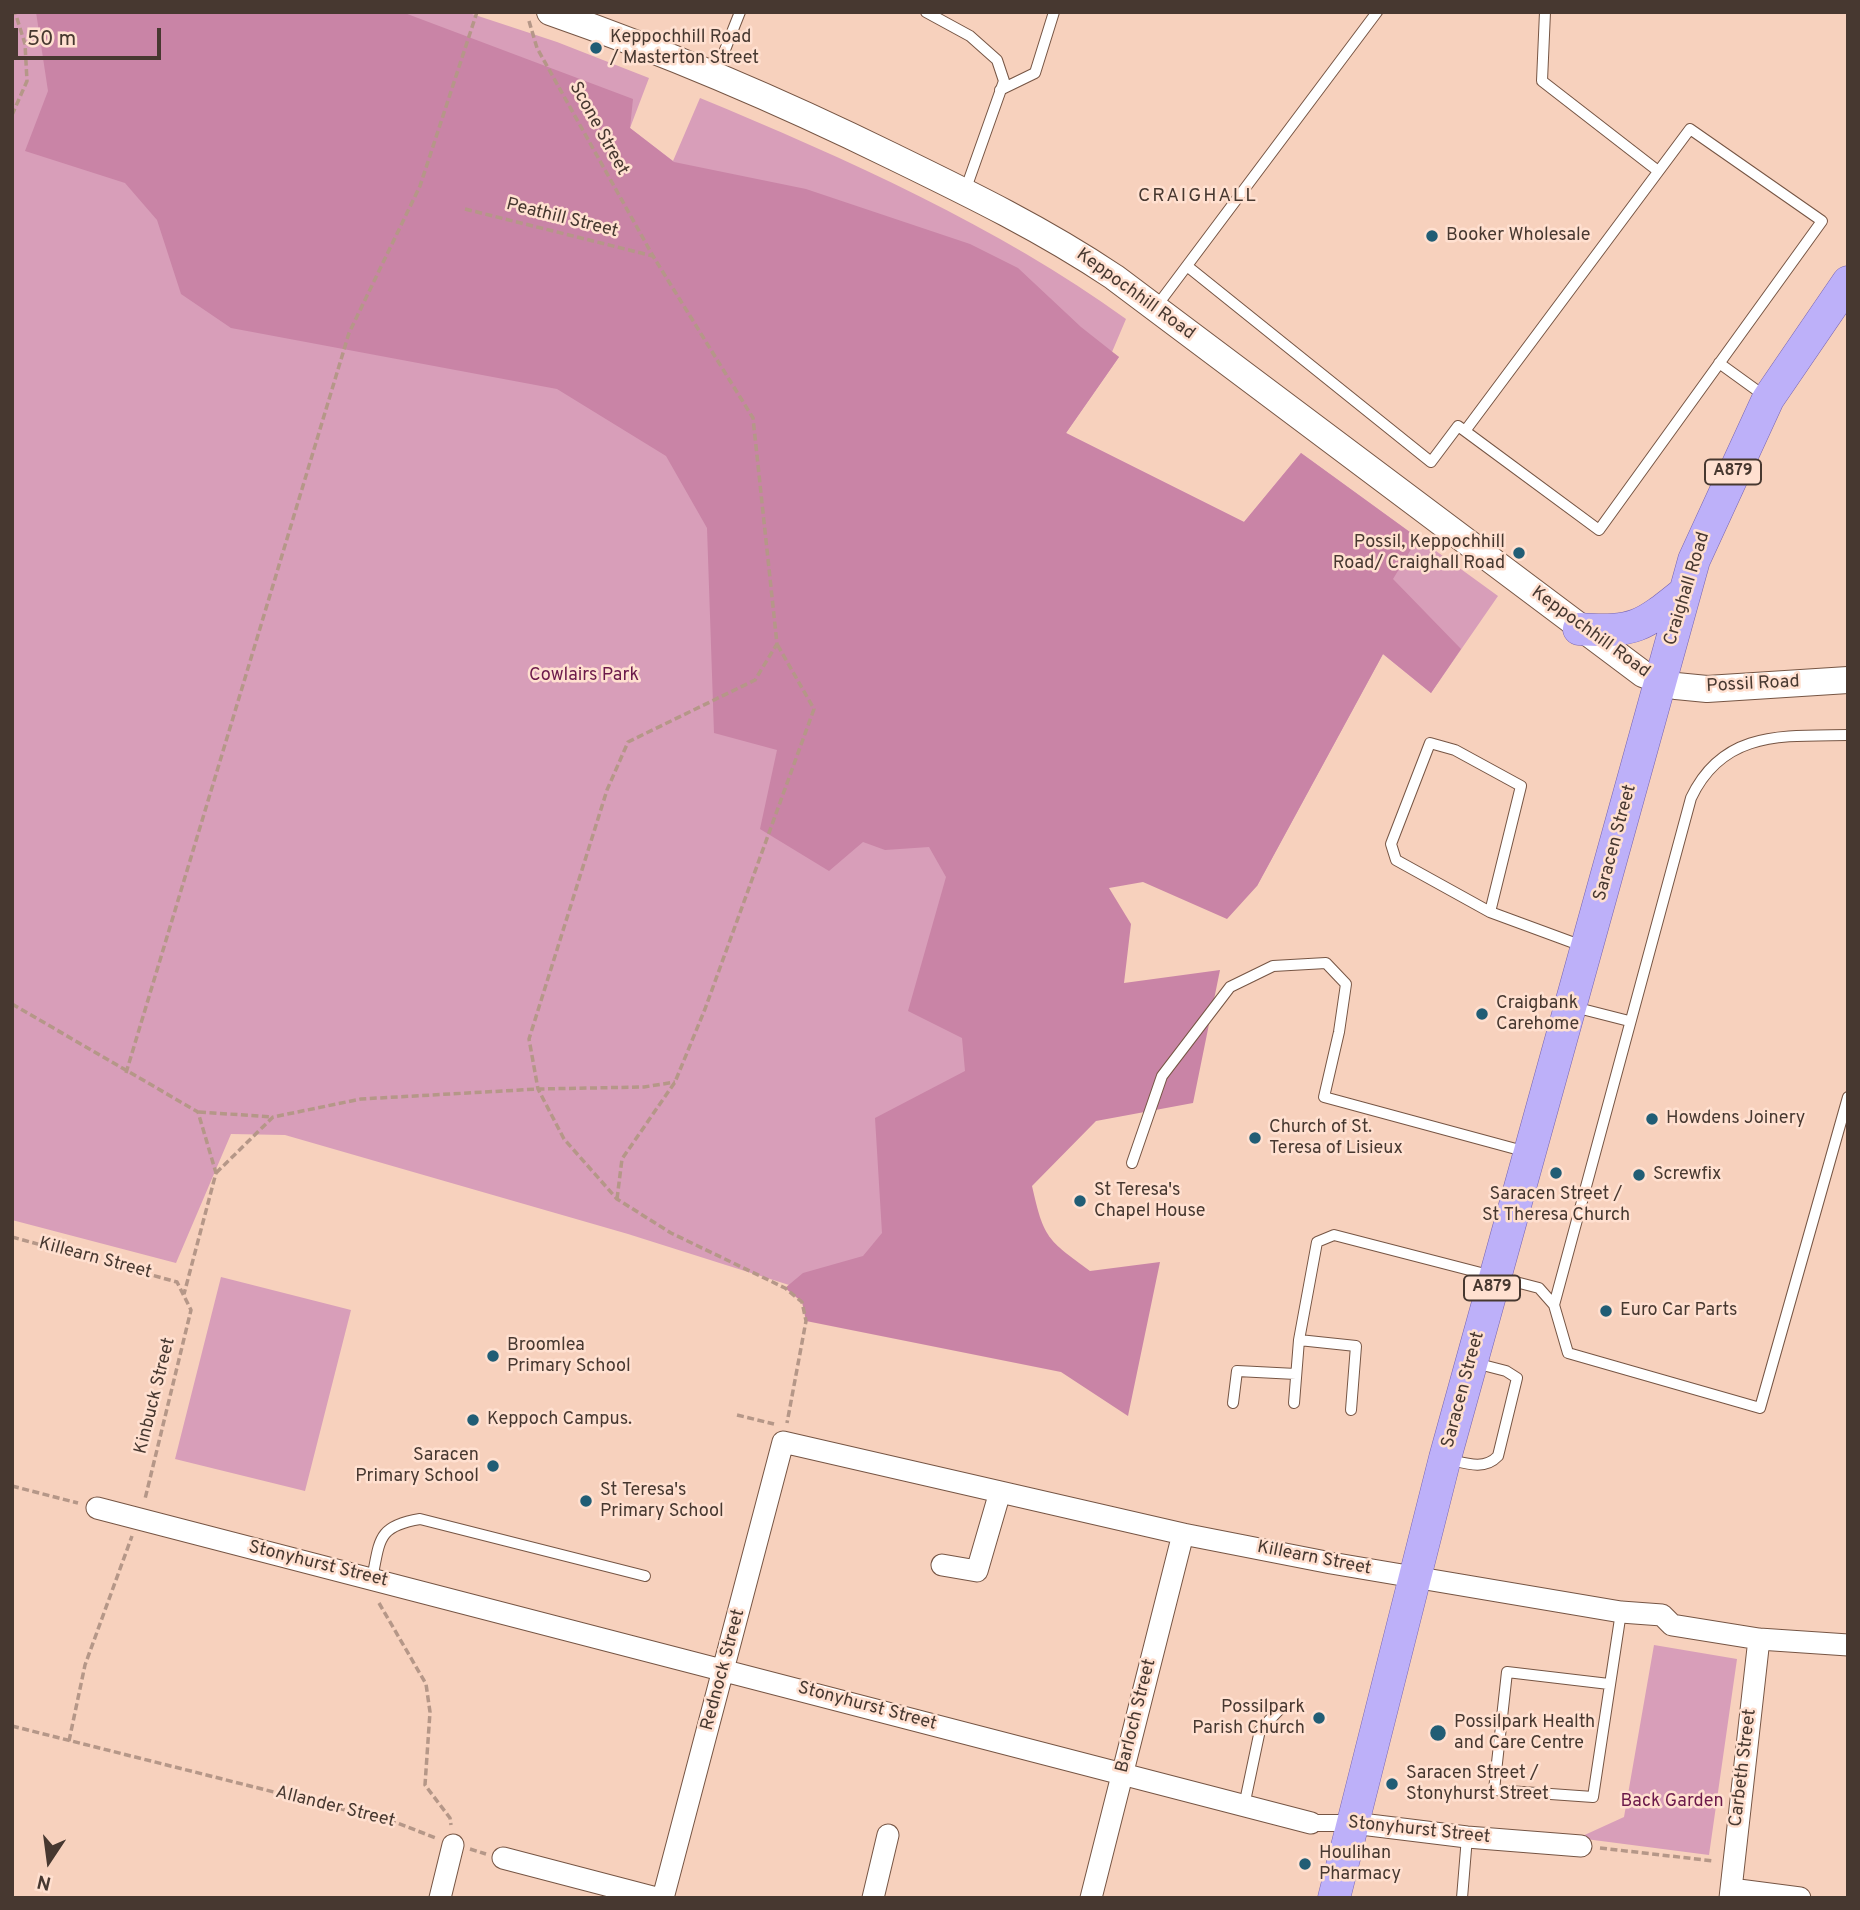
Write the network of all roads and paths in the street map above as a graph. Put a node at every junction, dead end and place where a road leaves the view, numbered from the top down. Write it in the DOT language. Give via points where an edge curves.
graph roads {
  1 [pos="15,12"];
  2 [pos="477,12"];
  3 [pos="532,12"];
  4 [pos="550,12"];
  5 [pos="740,12"];
  6 [pos="926,12"];
  7 [pos="1054,12"];
  8 [pos="1377,12"];
  9 [pos="1545,12"];
  10 [pos="715,75"];
  11 [pos="1002,86"];
  12 [pos="12,116"];
  13 [pos="1658,171"];
  14 [pos="965,191"];
  15 [pos="465,209"];
  16 [pos="653,256"];
  17 [pos="1187,267"];
  18 [pos="1846,287"];
  19 [pos="1155,307"];
  20 [pos="1720,363"];
  21 [pos="1768,399"];
  22 [pos="1465,431"];
  23 [pos="1685,592"];
  24 [pos="1579,629"];
  25 [pos="776,643"];
  26 [pos="1848,680"];
  27 [pos="1659,682"];
  28 [pos="1848,735"];
  29 [pos="1490,912"];
  30 [pos="1587,948"];
  31 [pos="12,1004"];
  32 [pos="1569,1005"];
  33 [pos="1629,1021"];
  34 [pos="126,1073"];
  35 [pos="676,1082"];
  36 [pos="538,1089"];
  37 [pos="1848,1097"];
  38 [pos="198,1112"];
  39 [pos="273,1117"];
  40 [pos="1529,1153"];
  41 [pos="1132,1163"];
  42 [pos="216,1173"];
  43 [pos="617,1199"];
  44 [pos="12,1237"];
  45 [pos="1495,1277"];
  46 [pos="177,1282"];
  47 [pos="184,1295"];
  48 [pos="1554,1305"];
  49 [pos="1299,1340"];
  50 [pos="1472,1362"];
  51 [pos="1296,1374"];
  52 [pos="1233,1403"];
  53 [pos="1294,1403"];
  54 [pos="1351,1410"];
  55 [pos="737,1415"];
  56 [pos="783,1442"];
  57 [pos="1445,1458"];
  58 [pos="12,1486"];
  59 [pos="1000,1492"];
  60 [pos="97,1508"];
  61 [pos="139,1518"];
  62 [pos="1183,1534"];
  63 [pos="942,1565"];
  64 [pos="645,1576"];
  65 [pos="1415,1577"];
  66 [pos="372,1578"];
  67 [pos="1621,1612"];
  68 [pos="1759,1639"];
  69 [pos="1848,1645"];
  70 [pos="725,1669"];
  71 [pos="1609,1684"];
  72 [pos="1279,1710"];
  73 [pos="12,1726"];
  74 [pos="69,1741"];
  75 [pos="1122,1775"];
  76 [pos="1244,1806"];
  77 [pos="1353,1822"];
  78 [pos="1311,1823"];
  79 [pos="888,1835"];
  80 [pos="1467,1837"];
  81 [pos="453,1845"];
  82 [pos="1580,1846"];
  83 [pos="502,1858"];
  84 [pos="1733,1863"];
  85 [pos="1731,1893"];
  86 [pos="653,1897"];
  87 [pos="440,1898"];
  88 [pos="873,1898"];
  89 [pos="1091,1898"];
  90 [pos="1334,1898"];
  91 [pos="1462,1898"];
  92 [pos="1800,1898"];
  1 -- 12 [label="path" via="27,81"];
  2 -- 34 [label="path" via="420,186 349,333"];
  3 -- 16 [label="path, Scone Street" via="528,23 537,48"];
  4 -- 10 [label="street, Keppochhill Road"];
  5 -- 10 [label="lane"];
  6 -- 11 [label="lane" via="970,36 997,60"];
  7 -- 11 [label="lane" via="1035,73"];
  8 -- 17 [label="lane"];
  9 -- 13 [label="lane" via="1542,81"];
  10 -- 14 [label="street, Keppochhill Road"];
  11 -- 14 [label="lane"];
  13 -- 20 [label="lane" via="1690,129 1822,221"];
  13 -- 22 [label="lane"];
  14 -- 19 [label="street, Keppochhill Road" via="1073,250"];
  15 -- 16 [label="path, Peathill Street"];
  16 -- 25 [label="path, Scone Street" via="752,418"];
  17 -- 19 [label="lane"];
  17 -- 22 [label="lane" via="1431,462 1458,426"];
  18 -- 21 [label="main road, Craighall Road / A879"];
  19 -- 24 [label="street, Keppochhill Road"];
  20 -- 21 [label="lane"];
  20 -- 22 [label="lane" via="1599,530"];
  21 -- 23 [label="main road, Craighall Road / A879" via="1704,534"];
  23 -- 24 [label="main road" via="1636,627"];
  23 -- 27 [label="main road, Craighall Road / A879"];
  24 -- 27 [label="street, Keppochhill Road"];
  25 -- 35 [label="path" via="814,709"];
  25 -- 36 [label="path" via="755,680 628,742 607,790 529,1039"];
  26 -- 27 [label="street, Possil Road" via="1707,689"];
  27 -- 30 [label="main road, Saracen Street / A879"];
  28 -- 33 [label="lane" via="1756,740 1734,749 1699,780"];
  29 -- 29 [label="lane" via="1396,860 1391,844 1430,743 1455,750 1521,786"];
  29 -- 30 [label="lane"];
  30 -- 32 [label="main road, Saracen Street / A879"];
  31 -- 34 [label="path"];
  32 -- 33 [label="lane"];
  32 -- 40 [label="main road, Saracen Street / A879"];
  33 -- 48 [label="lane"];
  34 -- 38 [label="path"];
  35 -- 36 [label="path"];
  35 -- 43 [label="path" via="622,1159"];
  36 -- 39 [label="path" via="361,1099"];
  36 -- 43 [label="path" via="564,1139"];
  37 -- 48 [label="lane" via="1760,1408 1568,1353"];
  38 -- 39 [label="path"];
  38 -- 42 [label="path"];
  39 -- 42 [label="path"];
  40 -- 41 [label="lane" via="1324,1097 1346,984 1326,963 1273,966 1230,987 1163,1076"];
  40 -- 45 [label="main road, Saracen Street / A879"];
  42 -- 47 [label="path"];
  43 -- 55 [label="path" via="671,1233 785,1287 802,1302 806,1321 786,1427"];
  44 -- 46 [label="path, Killearn Street"];
  45 -- 48 [label="lane" via="1539,1288"];
  45 -- 49 [label="lane" via="1334,1234 1317,1242"];
  45 -- 50 [label="main road, Saracen Street / A879"];
  46 -- 47 [label="path, Kinbuck Street"];
  47 -- 61 [label="path, Kinbuck Street" via="191,1310"];
  49 -- 51 [label="lane"];
  49 -- 54 [label="lane" via="1356,1346"];
  50 -- 57 [label="main road, Saracen Street / A879"];
  50 -- 57 [label="lane" via="1517,1378 1498,1456 1479,1466"];
  51 -- 52 [label="lane" via="1237,1371"];
  51 -- 53 [label="lane"];
  56 -- 59 [label="street, Killearn Street"];
  56 -- 70 [label="street, Rednock Street"];
  57 -- 65 [label="main road, Saracen Street / A879"];
  58 -- 60 [label="path"];
  59 -- 62 [label="street, Killearn Street"];
  59 -- 63 [label="street" via="977,1571"];
  60 -- 61 [label="street, Stonyhurst Street"];
  61 -- 66 [label="street, Stonyhurst Street"];
  61 -- 74 [label="path, Kinbuck Street" via="85,1665"];
  62 -- 65 [label="street, Killearn Street"];
  62 -- 75 [label="street, Barloch Street"];
  64 -- 66 [label="lane" via="420,1518 394,1523 380,1537"];
  65 -- 67 [label="street, Killearn Street"];
  65 -- 77 [label="main road, Saracen Street / A879"];
  66 -- 70 [label="street, Stonyhurst Street"];
  66 -- 81 [label="path" via="379,1603 426,1684 430,1712 425,1785 450,1818"];
  67 -- 68 [label="street, Killearn Street" via="1661,1615 1672,1625"];
  67 -- 71 [label="lane"];
  68 -- 69 [label="street, Killearn Street"];
  68 -- 84 [label="street, Carbeth Street"];
  70 -- 75 [label="street, Stonyhurst Street"];
  70 -- 86 [label="street, Rednock Street"];
  71 -- 71 [label="lane" via="1593,1797 1494,1790 1507,1672"];
  72 -- 76 [label="lane" via="1260,1730"];
  73 -- 74 [label="path, Allander Street"];
  74 -- 81 [label="path, Allander Street" via="397,1823"];
  75 -- 76 [label="street, Stonyhurst Street"];
  75 -- 89 [label="street, Barloch Street"];
  76 -- 78 [label="street, Stonyhurst Street"];
  77 -- 78 [label="street, Stonyhurst Street"];
  77 -- 80 [label="street, Stonyhurst Street"];
  77 -- 90 [label="main road, Saracen Street / A879"];
  79 -- 88 [label="street"];
  80 -- 82 [label="street, Stonyhurst Street"];
  80 -- 91 [label="lane"];
  81 -- 83 [label="path, Allander Street"];
  81 -- 87 [label="street"];
  82 -- 84 [label="path"];
  83 -- 86 [label="street"];
  84 -- 85 [label="street, Carbeth Street"];
  85 -- 92 [label="street"];
}
